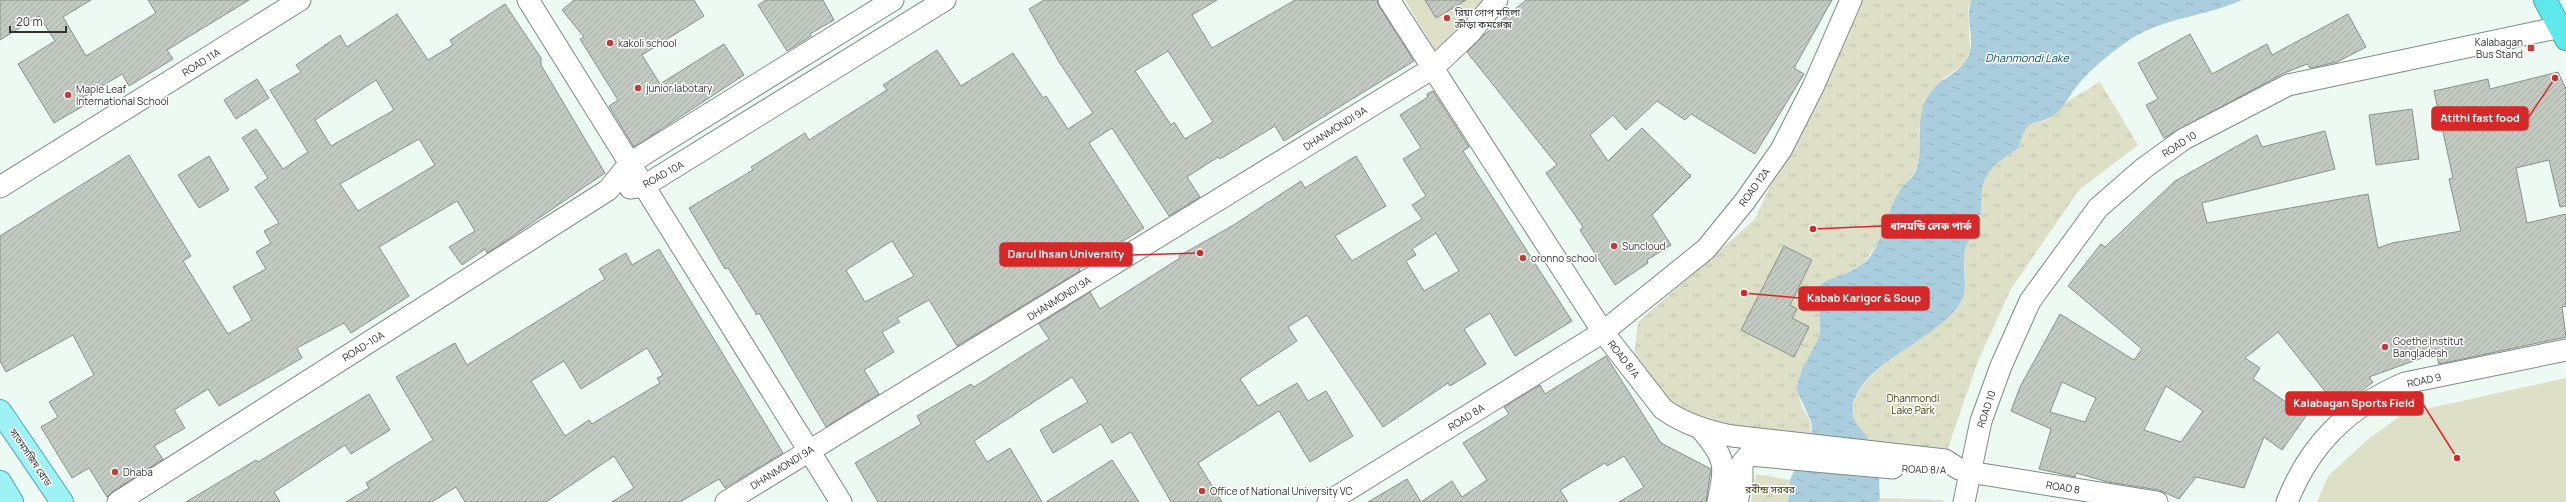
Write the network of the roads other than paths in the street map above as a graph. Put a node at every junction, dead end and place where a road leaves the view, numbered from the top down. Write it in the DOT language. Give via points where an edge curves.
graph roads {
  1 [pos="300,0"];
  2 [pos="528,0"];
  3 [pos="893,0"];
  4 [pos="945,0"];
  5 [pos="1389,0"];
  6 [pos="1497,0"];
  7 [pos="1851,0"];
  8 [pos="2545,0"];
  9 [pos="2564,31"];
  10 [pos="1433,68"];
  11 [pos="630,162"];
  12 [pos="644,186"];
  13 [pos="0,187"];
  14 [pos="608,190"];
  15 [pos="1603,332"];
  16 [pos="2566,350"];
  17 [pos="0,412"];
  18 [pos="1701,429"];
  19 [pos="1749,446"];
  20 [pos="809,451"];
  21 [pos="1953,468"];
  22 [pos="0,482"];
  23 [pos="1333,501"];
  24 [pos="12,502"];
  25 [pos="62,502"];
  26 [pos="118,502"];
  27 [pos="726,502"];
  28 [pos="841,502"];
  29 [pos="1718,502"];
  30 [pos="1737,502"];
  31 [pos="1964,502"];
  32 [pos="2157,502"];
  33 [pos="2288,502"];
  1 -- 13 [label="street, ROAD 11A"];
  2 -- 11 [label="street"];
  3 -- 11 [label="street"];
  4 -- 12 [label="street, ROAD 10A"];
  5 -- 10 [label="street, ROAD 8/A"];
  6 -- 10 [label="street" via="1470,33"];
  7 -- 15 [label="street, ROAD 12A" via="1813,87 1781,150 1745,201 1706,249"];
  8 -- 9 [label="highway"];
  9 -- 21 [label="street, ROAD 10" via="2288,85 2184,139 2144,168 2098,208 2030,301 1981,421"];
  10 -- 15 [label="street, ROAD 8/A"];
  10 -- 20 [label="street, DHANMONDI 9A"];
  11 -- 12 [label="street"];
  11 -- 14 [label="street"];
  12 -- 14 [label="street, ROAD 10A"];
  12 -- 20 [label="street"];
  14 -- 26 [label="street, ROAD-10A"];
  15 -- 18 [label="street, ROAD 8/A" via="1663,409"];
  15 -- 23 [label="street, ROAD 8A"];
  16 -- 33 [label="street, ROAD 9" via="2405,383 2383,392 2339,422 2316,449 2299,476"];
  17 -- 25 [label="main road, সাতমসজিদ রোড"];
  18 -- 19 [label="street, ROAD 8/A"];
  18 -- 29 [label="street, ROAD 8/A" via="1716,447 1723,463 1724,474"];
  19 -- 21 [label="street, ROAD 8/A"];
  19 -- 30 [label="street" via="1742,463 1742,481"];
  20 -- 27 [label="street, DHANMONDI 9A"];
  20 -- 28 [label="street"];
  21 -- 31 [label="street, ROAD 10"];
  21 -- 32 [label="street, ROAD 8"];
  22 -- 24 [label="main road"];
}
